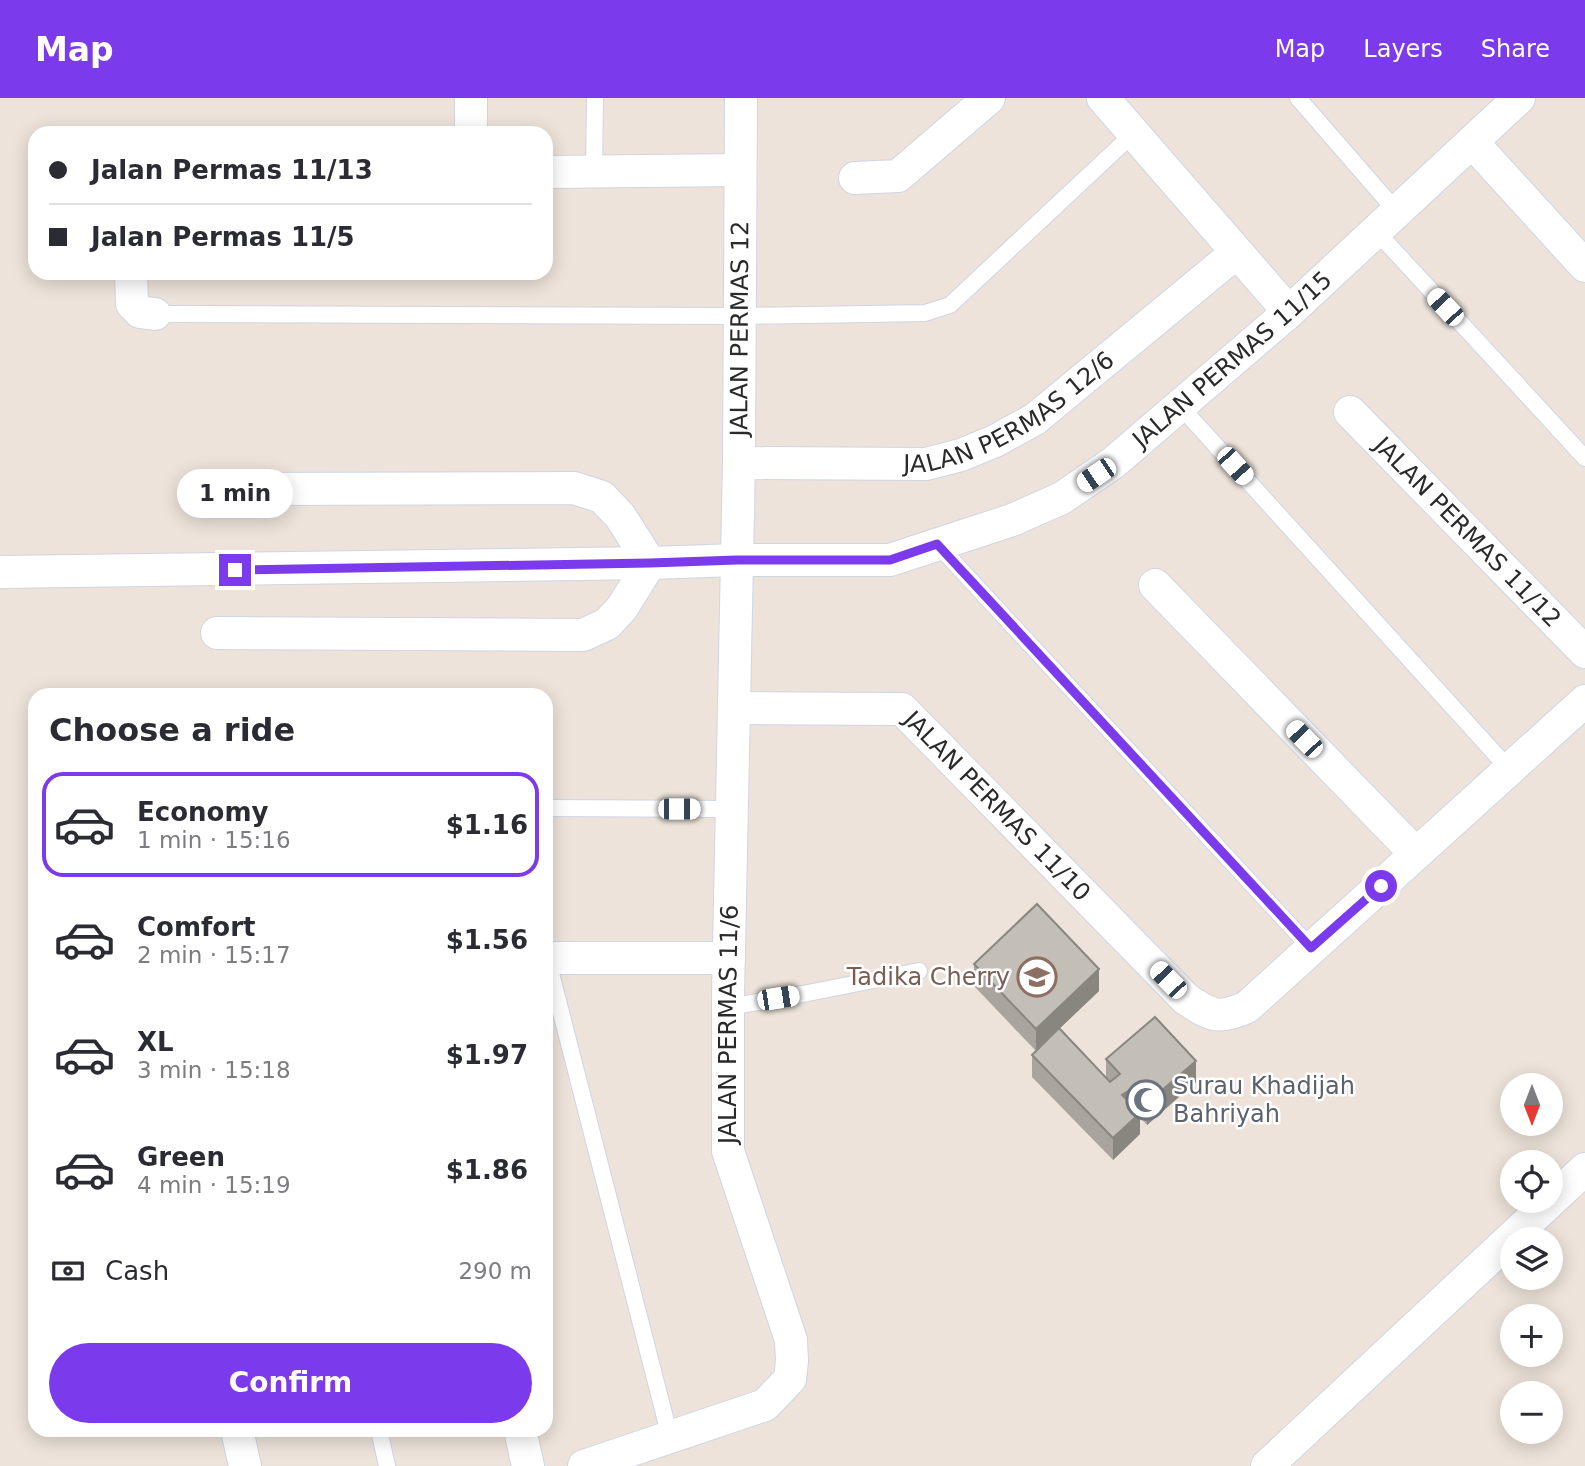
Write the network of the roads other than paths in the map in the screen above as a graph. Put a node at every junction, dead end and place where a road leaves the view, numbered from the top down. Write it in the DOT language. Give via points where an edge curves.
graph roads {
  1 [pos="471,98"];
  2 [pos="595,98"];
  3 [pos="741,98"];
  4 [pos="989,98"];
  5 [pos="1103,98"];
  6 [pos="1298,98"];
  7 [pos="1519,98"];
  8 [pos="471,126"];
  9 [pos="1134,133"];
  10 [pos="1472,142"];
  11 [pos="740,170"];
  12 [pos="594,171"];
  13 [pos="553,172"];
  14 [pos="855,178"];
  15 [pos="1386,222"];
  16 [pos="1236,253"];
  17 [pos="1585,266"];
  18 [pos="131,280"];
  19 [pos="1289,312"];
  20 [pos="155,314"];
  21 [pos="740,316"];
  22 [pos="1180,406"];
  23 [pos="1350,412"];
  24 [pos="1585,458"];
  25 [pos="739,463"];
  26 [pos="219,489"];
  27 [pos="937,544"];
  28 [pos="737,560"];
  29 [pos="650,563"];
  30 [pos="0,572"];
  31 [pos="1156,585"];
  32 [pos="217,633"];
  33 [pos="1585,652"];
  34 [pos="1585,701"];
  35 [pos="734,708"];
  36 [pos="1509,769"];
  37 [pos="553,808"];
  38 [pos="732,809"];
  39 [pos="1416,854"];
  40 [pos="1311,948"];
  41 [pos="553,958"];
  42 [pos="729,958"];
  43 [pos="919,971"];
  44 [pos="553,981"];
  45 [pos="728,1007"];
  46 [pos="1585,1170"];
  47 [pos="239,1437"];
  48 [pos="381,1437"];
  49 [pos="522,1437"];
  50 [pos="670,1437"];
  51 [pos="246,1466"];
  52 [pos="387,1466"];
  53 [pos="528,1466"];
  54 [pos="584,1466"];
  55 [pos="1267,1466"];
  1 -- 8 [label="street"];
  2 -- 12 [label="lane"];
  3 -- 11 [label="street, JALAN PERMAS 12"];
  4 -- 14 [label="street" via="898,176"];
  5 -- 9 [label="street"];
  6 -- 15 [label="lane"];
  7 -- 10 [label="street, JALAN PERMAS 11/15"];
  9 -- 16 [label="street"];
  9 -- 21 [label="lane" via="950,305 925,313"];
  10 -- 15 [label="street, JALAN PERMAS 11/15"];
  10 -- 17 [label="street"];
  11 -- 12 [label="street"];
  11 -- 21 [label="street, JALAN PERMAS 12"];
  12 -- 13 [label="street"];
  15 -- 19 [label="street, JALAN PERMAS 11/15"];
  15 -- 24 [label="lane"];
  16 -- 19 [label="street"];
  16 -- 25 [label="street, JALAN PERMAS 12/6" via="1034,419 995,441 926,464"];
  18 -- 20 [label="street" via="132,304 140,312"];
  19 -- 22 [label="street, JALAN PERMAS 11/15"];
  20 -- 21 [label="lane"];
  21 -- 25 [label="street, JALAN PERMAS 12"];
  22 -- 27 [label="street, JALAN PERMAS 11/15" via="1113,463 1062,498"];
  22 -- 36 [label="lane"];
  23 -- 33 [label="street, JALAN PERMAS 11/12"];
  25 -- 28 [label="street, JALAN PERMAS 12"];
  26 -- 29 [label="street" via="574,488 601,496 620,516"];
  27 -- 28 [label="street, JALAN PERMAS 11/15" via="890,560"];
  27 -- 40 [label="lane"];
  28 -- 29 [label="street, JALAN PERMAS 11/15"];
  28 -- 35 [label="street, JALAN PERMAS 11/6"];
  29 -- 30 [label="street, JALAN PERMAS 11/15"];
  29 -- 32 [label="street" via="622,608 607,624 583,635"];
  31 -- 39 [label="street"];
  34 -- 36 [label="street"];
  35 -- 38 [label="street, JALAN PERMAS 11/6"];
  35 -- 40 [label="street, JALAN PERMAS 11/10" via="902,709 1186,999 1215,1016 1247,1007"];
  36 -- 39 [label="street"];
  37 -- 38 [label="lane"];
  38 -- 42 [label="street, JALAN PERMAS 11/6"];
  39 -- 40 [label="street"];
  41 -- 42 [label="street"];
  42 -- 45 [label="street, JALAN PERMAS 11/6"];
  43 -- 45 [label="lane"];
  44 -- 50 [label="lane"];
  45 -- 50 [label="street, JALAN PERMAS 11/6" via="728,1152 791,1340 790,1379 765,1405"];
  46 -- 55 [label="street"];
  47 -- 51 [label="street"];
  48 -- 52 [label="lane"];
  49 -- 53 [label="street"];
  50 -- 54 [label="street, JALAN PERMAS 11/6"];
}
